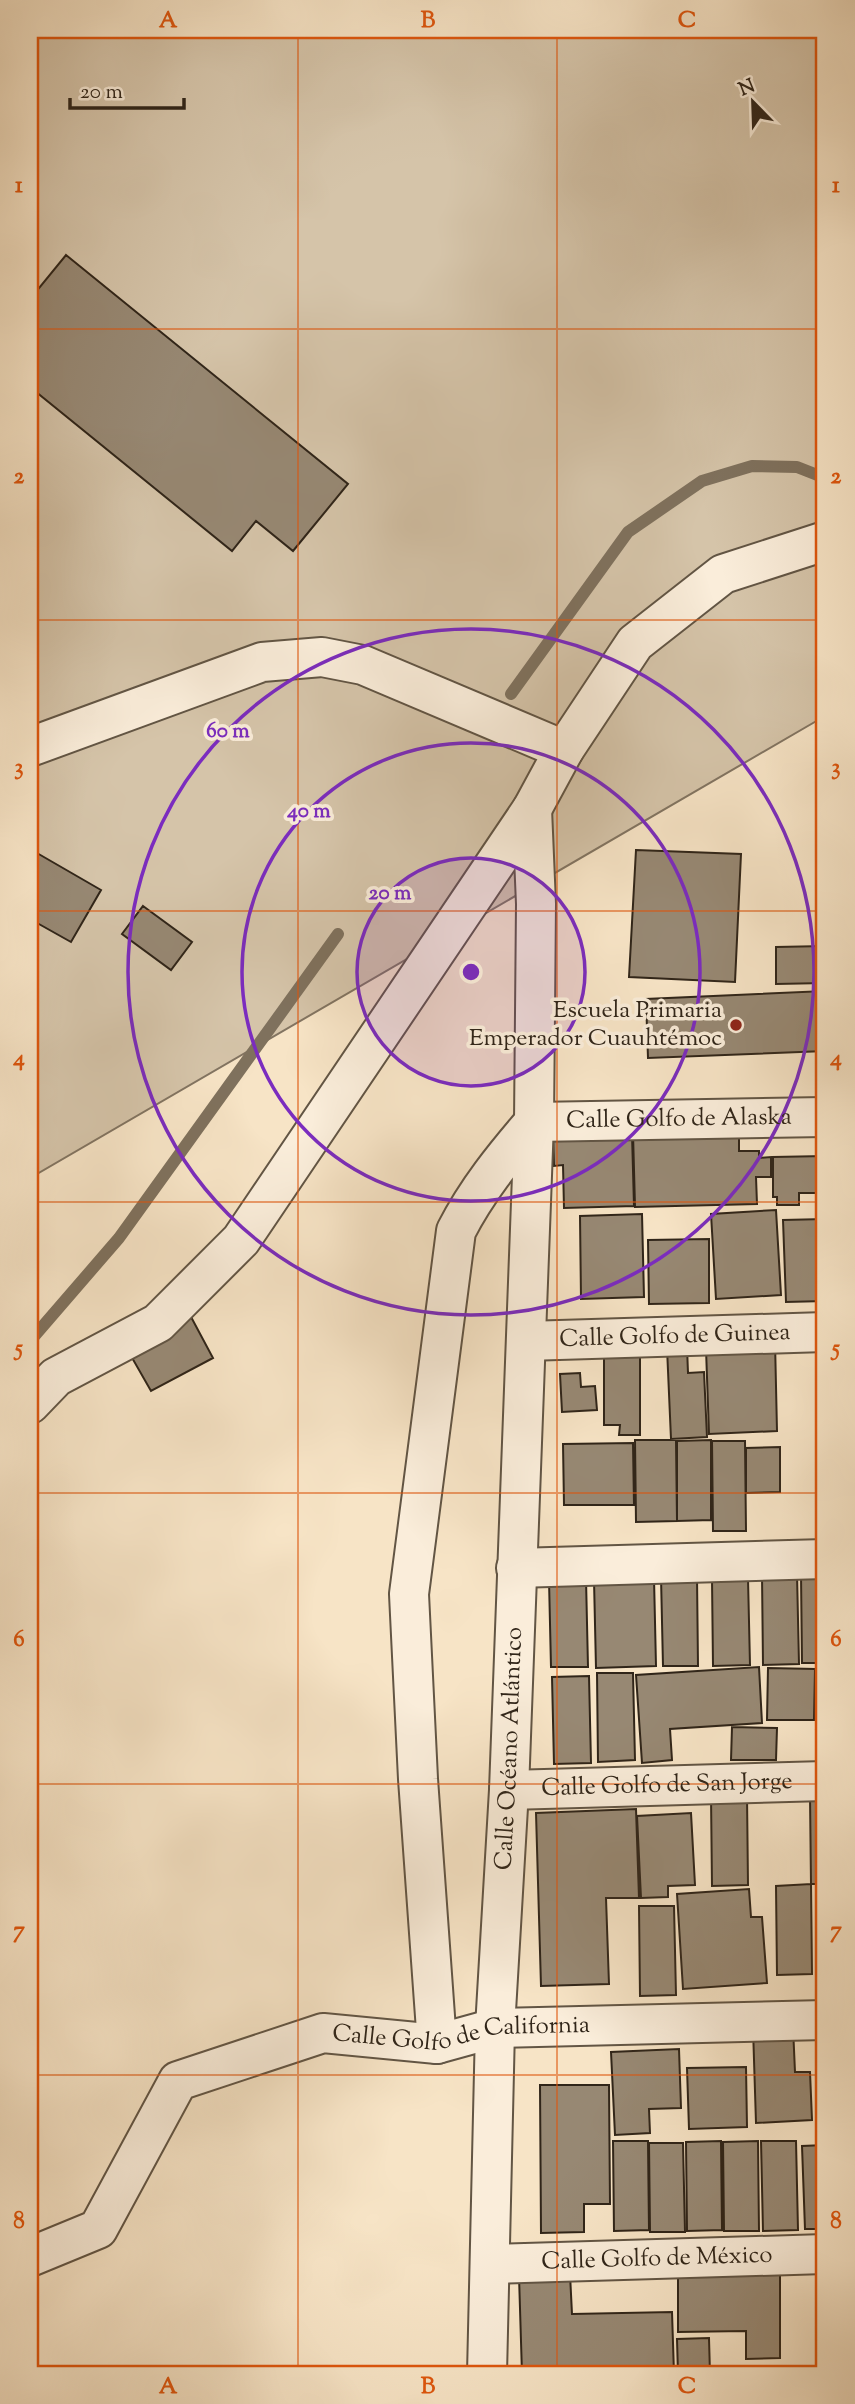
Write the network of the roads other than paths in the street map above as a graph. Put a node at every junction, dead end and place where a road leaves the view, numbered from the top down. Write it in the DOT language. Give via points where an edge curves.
graph roads {
  1 [pos="825,541"];
  2 [pos="30,747"];
  3 [pos="564,750"];
  4 [pos="532,809"];
  5 [pos="825,1117"];
  6 [pos="534,1122"];
  7 [pos="825,1332"];
  8 [pos="526,1340"];
  9 [pos="30,1404"];
  10 [pos="825,1559"];
  11 [pos="516,1568"];
  12 [pos="825,1781"];
  13 [pos="509,1790"];
  14 [pos="825,2020"];
  15 [pos="495,2028"];
  16 [pos="437,2044"];
  17 [pos="825,2254"];
  18 [pos="30,2257"];
  19 [pos="491,2263"];
  20 [pos="487,2374"];
  1 -- 3 [label="street" via="723,574 635,643"];
  2 -- 3 [label="street" via="262,662 323,657 363,665"];
  3 -- 4 [label="street"];
  4 -- 6 [label="street, Calle Océano Atlántico"];
  4 -- 9 [label="street" via="241,1240 158,1323 56,1377"];
  5 -- 6 [label="street, Calle Golfo de Alaska"];
  6 -- 8 [label="street, Calle Océano Atlántico"];
  6 -- 16 [label="street" via="492,1171 456,1231 409,1594"];
  7 -- 8 [label="street, Calle Golfo de Guinea"];
  8 -- 11 [label="street, Calle Océano Atlántico"];
  10 -- 11 [label="street"];
  11 -- 13 [label="street, Calle Océano Atlántico"];
  12 -- 13 [label="street, Calle Golfo de San Jorge"];
  13 -- 15 [label="street, Calle Océano Atlántico"];
  14 -- 15 [label="street, Calle Golfo de California"];
  15 -- 16 [label="street, Calle Golfo de California"];
  15 -- 19 [label="street, Calle Océano Atlántico"];
  16 -- 18 [label="street, Calle Golfo de California" via="323,2034 178,2081 98,2230"];
  17 -- 19 [label="street, Calle Golfo de México"];
  19 -- 20 [label="street, Calle Océano Atlántico"];
}
